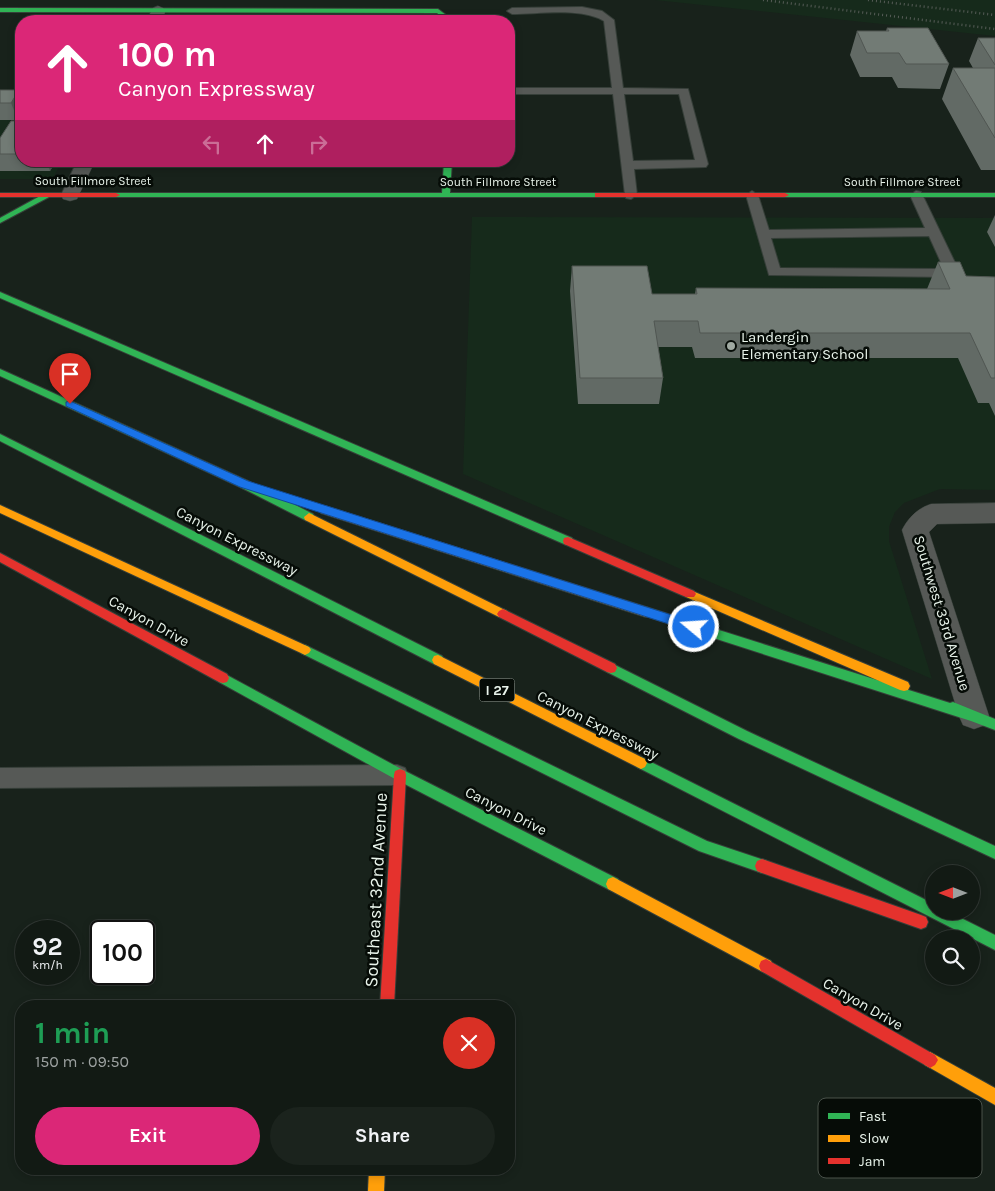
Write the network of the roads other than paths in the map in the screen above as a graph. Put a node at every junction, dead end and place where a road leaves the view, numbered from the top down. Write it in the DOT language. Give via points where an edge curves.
graph roads {
  1 [pos="0,10"];
  2 [pos="512,11"];
  3 [pos="130,15"];
  4 [pos="212,15"];
  5 [pos="443,15"];
  6 [pos="515,91"];
  7 [pos="618,91"];
  8 [pos="628,165"];
  9 [pos="83,167"];
  10 [pos="448,167"];
  11 [pos="0,195"];
  12 [pos="48,195"];
  13 [pos="70,195"];
  14 [pos="446,195"];
  15 [pos="631,195"];
  16 [pos="752,195"];
  17 [pos="916,195"];
  18 [pos="995,195"];
  19 [pos="0,221"];
  20 [pos="934,232"];
  21 [pos="763,234"];
  22 [pos="0,295"];
  23 [pos="0,372"];
  24 [pos="0,437"];
  25 [pos="244,484"];
  26 [pos="0,509"];
  27 [pos="995,513"];
  28 [pos="0,557"];
  29 [pos="985,720"];
  30 [pos="400,775"];
  31 [pos="0,778"];
  32 [pos="995,853"];
  33 [pos="944,930"];
  34 [pos="980,943"];
  35 [pos="995,943"];
  36 [pos="995,948"];
  37 [pos="387,1000"];
  38 [pos="995,1098"];
  39 [pos="377,1175"];
  40 [pos="376,1191"];
  1 -- 3 [label="main road"];
  2 -- 7 [label="lane" via="582,10 598,13 609,20"];
  4 -- 5 [label="main road" via="438,11"];
  6 -- 7 [label="lane"];
  7 -- 8 [label="lane"];
  7 -- 8 [label="lane" via="684,91 702,164"];
  8 -- 15 [label="lane"];
  9 -- 13 [label="street"];
  10 -- 14 [label="main road"];
  11 -- 12 [label="main road, South Fillmore Street"];
  12 -- 13 [label="main road, South Fillmore Street"];
  12 -- 19 [label="main road"];
  13 -- 14 [label="main road, South Fillmore Street"];
  14 -- 15 [label="main road, South Fillmore Street"];
  15 -- 16 [label="main road, South Fillmore Street"];
  16 -- 17 [label="main road, South Fillmore Street"];
  16 -- 21 [label="lane"];
  17 -- 18 [label="main road, South Fillmore Street"];
  17 -- 20 [label="lane"];
  20 -- 21 [label="lane"];
  20 -- 21 [label="lane" via="952,273 774,272"];
  22 -- 29 [label="main road"];
  23 -- 25 [label="main road"];
  24 -- 35 [label="main road, Canyon Expressway / I 27"];
  25 -- 29 [label="main road"];
  25 -- 32 [label="main road" via="734,731"];
  26 -- 33 [label="main road" via="288,642 704,846"];
  27 -- 29 [label="street, Southwest 33rd Avenue" via="931,514 915,530"];
  28 -- 30 [label="main road, Canyon Drive"];
  30 -- 31 [label="lane"];
  30 -- 37 [label="main road, Southeast 32nd Avenue"];
  30 -- 38 [label="main road, Canyon Drive" via="645,901"];
  34 -- 36 [label="main road"];
  39 -- 40 [label="main road"];
}
